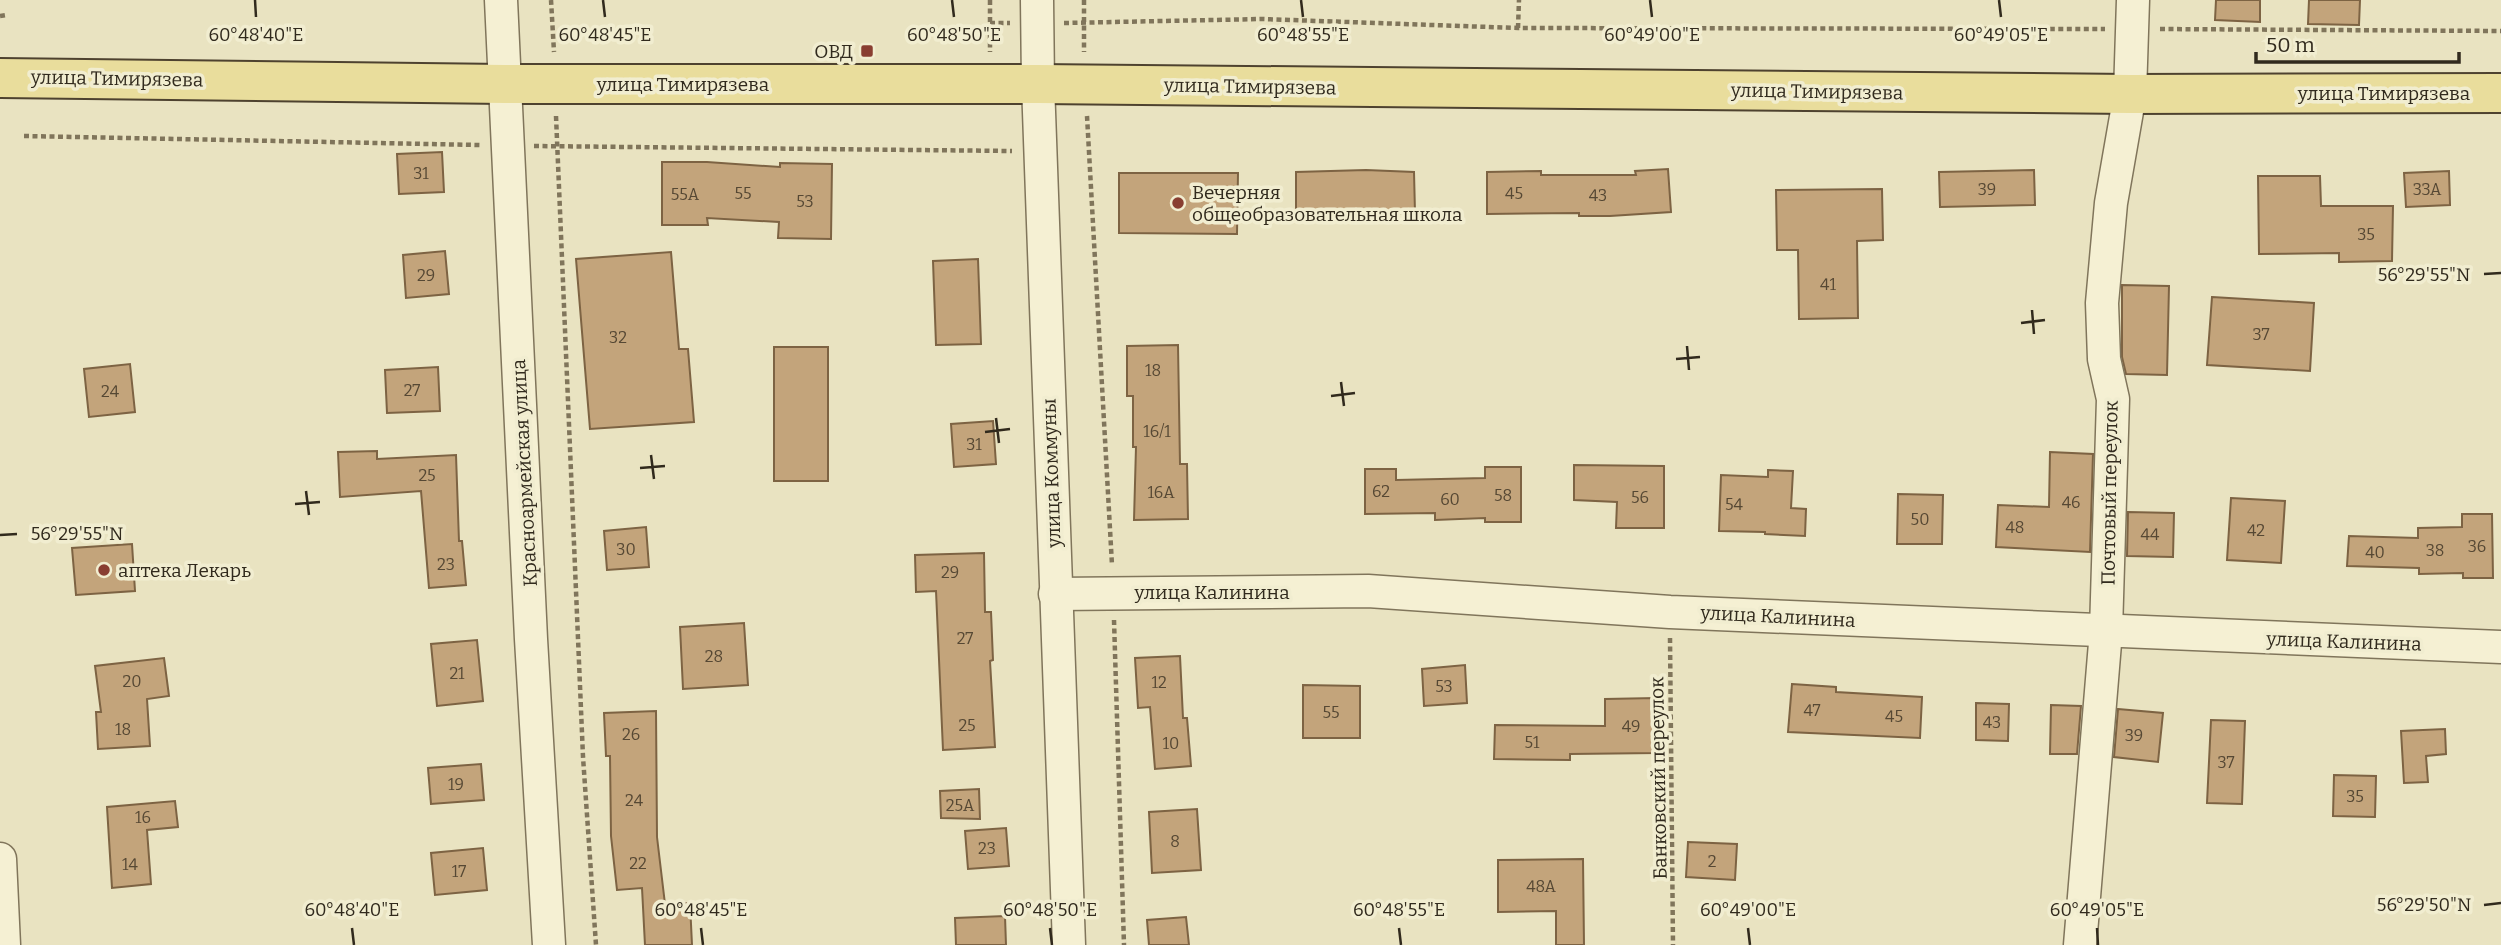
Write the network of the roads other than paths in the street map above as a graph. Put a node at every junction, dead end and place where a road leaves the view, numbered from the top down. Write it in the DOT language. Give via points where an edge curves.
graph roads {
  1 [pos="501,0"];
  2 [pos="1037,11"];
  3 [pos="2132,14"];
  4 [pos="0,78"];
  5 [pos="505,84"];
  6 [pos="1038,84"];
  7 [pos="2501,93"];
  8 [pos="2130,94"];
  9 [pos="1055,594"];
  10 [pos="2106,631"];
  11 [pos="2501,647"];
  12 [pos="0,859"];
  13 [pos="4,945"];
  14 [pos="548,945"];
  15 [pos="1069,945"];
  16 [pos="2080,945"];
  1 -- 5 [label="street, Красноармейская улица"];
  2 -- 6 [label="street, улица Коммуны"];
  3 -- 8 [label="street, Почтовый переулок"];
  4 -- 5 [label="main road, улица Тимирязева"];
  5 -- 6 [label="main road, улица Тимирязева"];
  5 -- 14 [label="street, Красноармейская улица"];
  6 -- 8 [label="main road, улица Тимирязева"];
  6 -- 9 [label="street, улица Коммуны"];
  7 -- 8 [label="main road, улица Тимирязева"];
  8 -- 10 [label="street, Почтовый переулок" via="2110,203 2102,303 2104,359 2113,399"];
  9 -- 10 [label="street, улица Калинина" via="1367,591 1670,612"];
  9 -- 15 [label="street, улица Коммуны"];
  10 -- 11 [label="street, улица Калинина"];
  10 -- 16 [label="street, Почтовый переулок"];
  12 -- 13 [label="street"];
}
